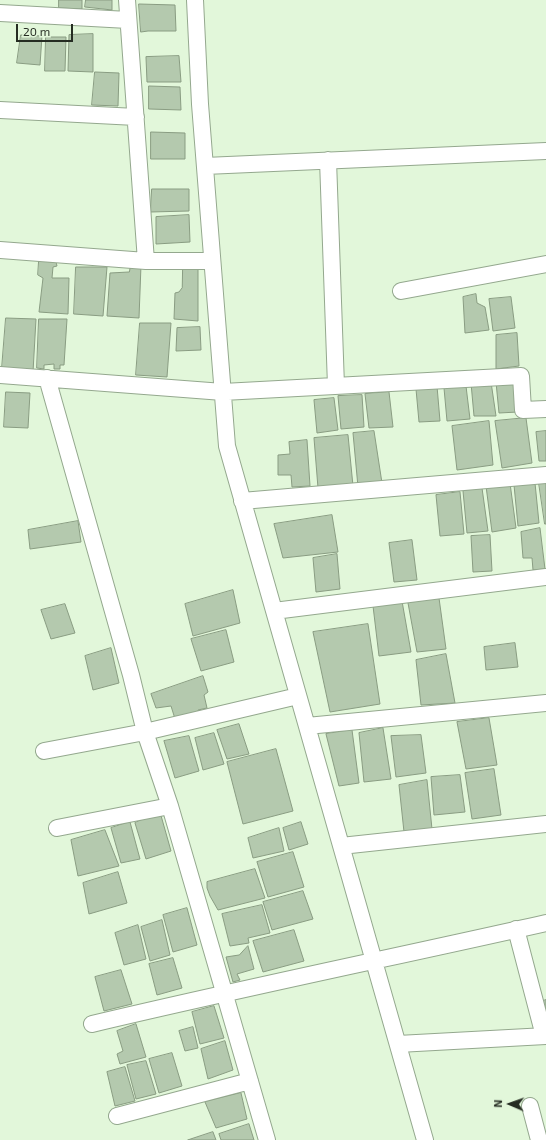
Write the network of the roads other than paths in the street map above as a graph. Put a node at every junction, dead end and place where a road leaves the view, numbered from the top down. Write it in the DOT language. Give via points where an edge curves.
graph roads {
  1 [pos="127,0"];
  2 [pos="195,0"];
  3 [pos="0,12"];
  4 [pos="128,20"];
  5 [pos="0,110"];
  6 [pos="136,117"];
  7 [pos="546,151"];
  8 [pos="328,160"];
  9 [pos="205,166"];
  10 [pos="0,250"];
  11 [pos="212,261"];
  12 [pos="146,262"];
  13 [pos="546,264"];
  14 [pos="401,291"];
  15 [pos="0,375"];
  16 [pos="47,378"];
  17 [pos="336,386"];
  18 [pos="223,392"];
  19 [pos="546,409"];
  20 [pos="546,475"];
  21 [pos="242,501"];
  22 [pos="546,577"];
  23 [pos="274,611"];
  24 [pos="298,696"];
  25 [pos="546,703"];
  26 [pos="307,726"];
  27 [pos="146,732"];
  28 [pos="44,752"];
  29 [pos="170,806"];
  30 [pos="546,824"];
  31 [pos="57,828"];
  32 [pos="341,846"];
  33 [pos="546,923"];
  34 [pos="516,929"];
  35 [pos="374,961"];
  36 [pos="224,993"];
  37 [pos="92,1024"];
  38 [pos="545,1036"];
  39 [pos="398,1044"];
  40 [pos="250,1081"];
  41 [pos="530,1106"];
  42 [pos="117,1116"];
  43 [pos="267,1140"];
  44 [pos="425,1140"];
  45 [pos="539,1140"];
  1 -- 4 [label="street"];
  2 -- 9 [label="street"];
  3 -- 4 [label="street"];
  4 -- 6 [label="street"];
  5 -- 6 [label="street"];
  6 -- 12 [label="street"];
  7 -- 8 [label="street"];
  8 -- 9 [label="street"];
  8 -- 17 [label="street"];
  9 -- 11 [label="street"];
  10 -- 12 [label="street"];
  11 -- 12 [label="street"];
  11 -- 18 [label="street"];
  13 -- 14 [label="street"];
  15 -- 16 [label="street"];
  16 -- 18 [label="street"];
  16 -- 27 [label="street"];
  17 -- 18 [label="street"];
  17 -- 19 [label="street" via="521,376 523,410"];
  18 -- 21 [label="street" via="227,446"];
  20 -- 21 [label="street"];
  21 -- 23 [label="street"];
  22 -- 23 [label="street"];
  23 -- 24 [label="street"];
  24 -- 26 [label="street"];
  24 -- 27 [label="street"];
  25 -- 26 [label="street"];
  26 -- 32 [label="street"];
  27 -- 28 [label="street"];
  27 -- 29 [label="street"];
  29 -- 31 [label="street"];
  29 -- 36 [label="street"];
  30 -- 32 [label="street"];
  32 -- 35 [label="street"];
  33 -- 34 [label="street"];
  34 -- 35 [label="street"];
  34 -- 38 [label="street"];
  35 -- 36 [label="street"];
  35 -- 39 [label="street"];
  36 -- 37 [label="street"];
  36 -- 40 [label="street"];
  38 -- 39 [label="street"];
  39 -- 44 [label="street"];
  40 -- 42 [label="street"];
  40 -- 43 [label="street"];
  41 -- 45 [label="street"];
}
